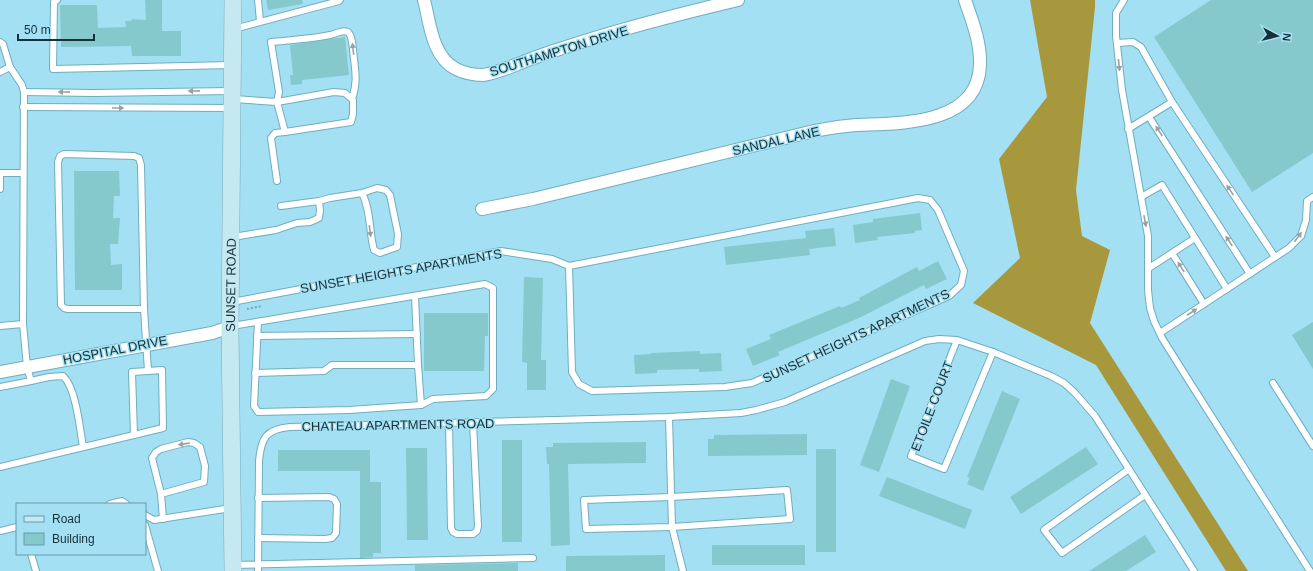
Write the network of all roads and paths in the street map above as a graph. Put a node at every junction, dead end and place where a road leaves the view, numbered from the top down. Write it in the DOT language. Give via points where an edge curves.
graph roads {
  1 [pos="57,0"];
  2 [pos="233,0"];
  3 [pos="258,0"];
  4 [pos="340,0"];
  5 [pos="424,0"];
  6 [pos="738,0"];
  7 [pos="965,0"];
  8 [pos="1124,0"];
  9 [pos="260,22"];
  10 [pos="233,29"];
  11 [pos="0,42"];
  12 [pos="1117,43"];
  13 [pos="233,65"];
  14 [pos="10,67"];
  15 [pos="0,72"];
  16 [pos="24,92"];
  17 [pos="232,99"];
  18 [pos="352,99"];
  19 [pos="277,102"];
  20 [pos="1172,102"];
  21 [pos="23,107"];
  22 [pos="1149,117"];
  23 [pos="1128,129"];
  24 [pos="285,132"];
  25 [pos="23,173"];
  26 [pos="0,174"];
  27 [pos="276,181"];
  28 [pos="0,189"];
  29 [pos="362,193"];
  30 [pos="1141,197"];
  31 [pos="1313,197"];
  32 [pos="318,201"];
  33 [pos="281,206"];
  34 [pos="482,209"];
  35 [pos="231,237"];
  36 [pos="1195,238"];
  37 [pos="1172,253"];
  38 [pos="1275,257"];
  39 [pos="570,266"];
  40 [pos="1149,268"];
  41 [pos="1250,274"];
  42 [pos="1227,289"];
  43 [pos="415,296"];
  44 [pos="231,302"];
  45 [pos="1204,304"];
  46 [pos="262,306"];
  47 [pos="144,309"];
  48 [pos="247,309"];
  49 [pos="258,322"];
  50 [pos="23,324"];
  51 [pos="0,326"];
  52 [pos="230,327"];
  53 [pos="1160,333"];
  54 [pos="417,334"];
  55 [pos="257,336"];
  56 [pos="957,340"];
  57 [pos="145,344"];
  58 [pos="993,352"];
  59 [pos="418,365"];
  60 [pos="27,367"];
  61 [pos="148,371"];
  62 [pos="0,372"];
  63 [pos="255,373"];
  64 [pos="31,381"];
  65 [pos="1273,383"];
  66 [pos="0,387"];
  67 [pos="422,405"];
  68 [pos="669,417"];
  69 [pos="473,423"];
  70 [pos="449,424"];
  71 [pos="134,435"];
  72 [pos="1313,446"];
  73 [pos="83,447"];
  74 [pos="0,467"];
  75 [pos="1129,469"];
  76 [pos="161,494"];
  77 [pos="1145,494"];
  78 [pos="671,497"];
  79 [pos="258,498"];
  80 [pos="114,503"];
  81 [pos="125,503"];
  82 [pos="232,508"];
  83 [pos="146,516"];
  84 [pos="163,519"];
  85 [pos="16,527"];
  86 [pos="672,527"];
  87 [pos="146,529"];
  88 [pos="0,531"];
  89 [pos="258,538"];
  90 [pos="31,555"];
  91 [pos="533,558"];
  92 [pos="258,564"];
  93 [pos="232,568"];
  94 [pos="36,571"];
  95 [pos="158,571"];
  96 [pos="258,571"];
  97 [pos="683,571"];
  98 [pos="1194,571"];
  99 [pos="1310,571"];
  1 -- 13 [label="lane" via="54,2 53,69"];
  2 -- 10 [label="street, SUNSET ROAD"];
  3 -- 9 [label="lane"];
  4 -- 9 [label="lane"];
  5 -- 6 [label="street, SOUTHAMPTON DRIVE" via="433,38 446,61 455,69 481,75 594,38"];
  7 -- 34 [label="street, SANDAL LANE" via="978,45 979,77 963,103 945,113 899,124 843,126 814,131 522,202"];
  8 -- 12 [label="lane" via="1116,13"];
  9 -- 10 [label="lane"];
  10 -- 13 [label="street, SUNSET ROAD"];
  11 -- 14 [label="lane"];
  12 -- 20 [label="lane" via="1133,42 1141,47"];
  12 -- 23 [label="lane, one-way"];
  13 -- 17 [label="street, SUNSET ROAD"];
  14 -- 15 [label="lane"];
  14 -- 16 [label="lane"];
  17 -- 16 [label="lane, one-way"];
  16 -- 21 [label="lane"];
  17 -- 19 [label="lane"];
  21 -- 17 [label="lane, one-way"];
  17 -- 35 [label="street, SUNSET ROAD"];
  18 -- 19 [label="lane" via="345,92 334,92"];
  18 -- 19 [label="lane, one-way" via="356,78 351,35 340,32 271,42"];
  18 -- 24 [label="lane" via="351,122"];
  19 -- 24 [label="lane"];
  20 -- 22 [label="lane"];
  38 -- 20 [label="lane, one-way"];
  21 -- 25 [label="lane"];
  22 -- 23 [label="lane"];
  41 -- 22 [label="lane, one-way"];
  23 -- 30 [label="lane"];
  24 -- 27 [label="lane" via="275,134 271,138"];
  25 -- 26 [label="lane"];
  25 -- 50 [label="lane"];
  26 -- 28 [label="lane"];
  29 -- 29 [label="lane, one-way" via="366,200 374,250 380,253 397,247 398,234 390,195 386,190 377,188"];
  29 -- 32 [label="lane"];
  30 -- 36 [label="lane" via="1162,186"];
  30 -- 40 [label="lane, one-way" via="1148,236"];
  38 -- 31 [label="lane, one-way" via="1301,236 1306,220 1307,201"];
  32 -- 33 [label="lane"];
  32 -- 35 [label="lane" via="319,218 310,222"];
  35 -- 44 [label="street, SUNSET ROAD"];
  36 -- 37 [label="lane"];
  36 -- 42 [label="lane"];
  37 -- 40 [label="lane"];
  45 -- 37 [label="lane, one-way"];
  38 -- 41 [label="lane"];
  39 -- 39 [label="lane, SUNSET HEIGHTS APARTMENTS" via="572,372 579,384 592,391 725,387 752,383 950,296 961,285 964,271 938,210 930,200 918,198"];
  39 -- 44 [label="lane, SUNSET HEIGHTS APARTMENTS" via="552,259 501,251"];
  40 -- 53 [label="lane" via="1150,308"];
  41 -- 42 [label="lane"];
  42 -- 45 [label="lane"];
  43 -- 49 [label="lane"];
  43 -- 54 [label="lane"];
  43 -- 67 [label="lane" via="485,284 493,288 493,389 486,396 433,399"];
  44 -- 52 [label="street, SUNSET ROAD"];
  53 -- 45 [label="lane, one-way"];
  46 -- 48 [label="path"];
  47 -- 47 [label="lane" via="142,165 139,158 64,154 60,156 58,162 61,305 68,309"];
  47 -- 57 [label="lane"];
  49 -- 52 [label="lane"];
  49 -- 55 [label="lane"];
  50 -- 51 [label="lane"];
  50 -- 60 [label="lane"];
  52 -- 57 [label="street, HOSPITAL DRIVE" via="212,333"];
  52 -- 82 [label="street, SUNSET ROAD"];
  53 -- 99 [label="lane"];
  54 -- 55 [label="lane"];
  54 -- 59 [label="lane"];
  55 -- 63 [label="lane"];
  56 -- 58 [label="lane, CHATEAU APARTMENTS ROAD"];
  56 -- 58 [label="lane, ETOILE COURT" via="911,456 944,469"];
  56 -- 68 [label="lane, CHATEAU APARTMENTS ROAD" via="925,341 785,402 756,410 725,415"];
  57 -- 60 [label="street, HOSPITAL DRIVE"];
  57 -- 61 [label="lane"];
  58 -- 75 [label="lane, CHATEAU APARTMENTS ROAD" via="1051,376 1075,393 1095,416"];
  59 -- 63 [label="lane" via="332,366 324,371"];
  59 -- 67 [label="lane"];
  60 -- 62 [label="street, HOSPITAL DRIVE"];
  60 -- 64 [label="lane"];
  61 -- 71 [label="lane" via="132,372"];
  61 -- 71 [label="lane" via="162,370 163,428"];
  63 -- 67 [label="lane" via="254,406 258,412"];
  64 -- 66 [label="lane"];
  64 -- 73 [label="lane" via="63,376 67,380 74,395"];
  65 -- 72 [label="lane"];
  68 -- 69 [label="lane, CHATEAU APARTMENTS ROAD"];
  68 -- 78 [label="lane"];
  69 -- 70 [label="lane, CHATEAU APARTMENTS ROAD"];
  69 -- 70 [label="lane" via="478,526 473,534 457,534 451,528"];
  70 -- 79 [label="lane, CHATEAU APARTMENTS ROAD" via="290,427 272,431 266,436 260,451"];
  71 -- 73 [label="lane"];
  73 -- 74 [label="lane"];
  75 -- 77 [label="lane, CHATEAU APARTMENTS ROAD"];
  75 -- 77 [label="lane" via="1044,530 1062,553"];
  76 -- 76 [label="lane, one-way" via="204,482 205,466 200,447 188,442 156,452 152,458"];
  76 -- 84 [label="lane"];
  77 -- 98 [label="lane, CHATEAU APARTMENTS ROAD"];
  78 -- 86 [label="lane"];
  78 -- 86 [label="lane" via="584,500 584,507 586,529"];
  78 -- 86 [label="lane" via="788,490 790,519"];
  79 -- 89 [label="lane, CHATEAU APARTMENTS ROAD"];
  79 -- 89 [label="lane" via="329,497 336,504 336,533 332,538 325,539"];
  80 -- 81 [label="lane"];
  82 -- 84 [label="lane"];
  82 -- 93 [label="street, SUNSET ROAD"];
  83 -- 84 [label="lane" via="154,520"];
  85 -- 88 [label="lane"];
  86 -- 97 [label="lane"];
  87 -- 95 [label="lane"];
  89 -- 92 [label="lane, CHATEAU APARTMENTS ROAD"];
  90 -- 94 [label="lane"];
  91 -- 92 [label="lane"];
  92 -- 93 [label="lane"];
  92 -- 96 [label="lane, CHATEAU APARTMENTS ROAD"];
}
